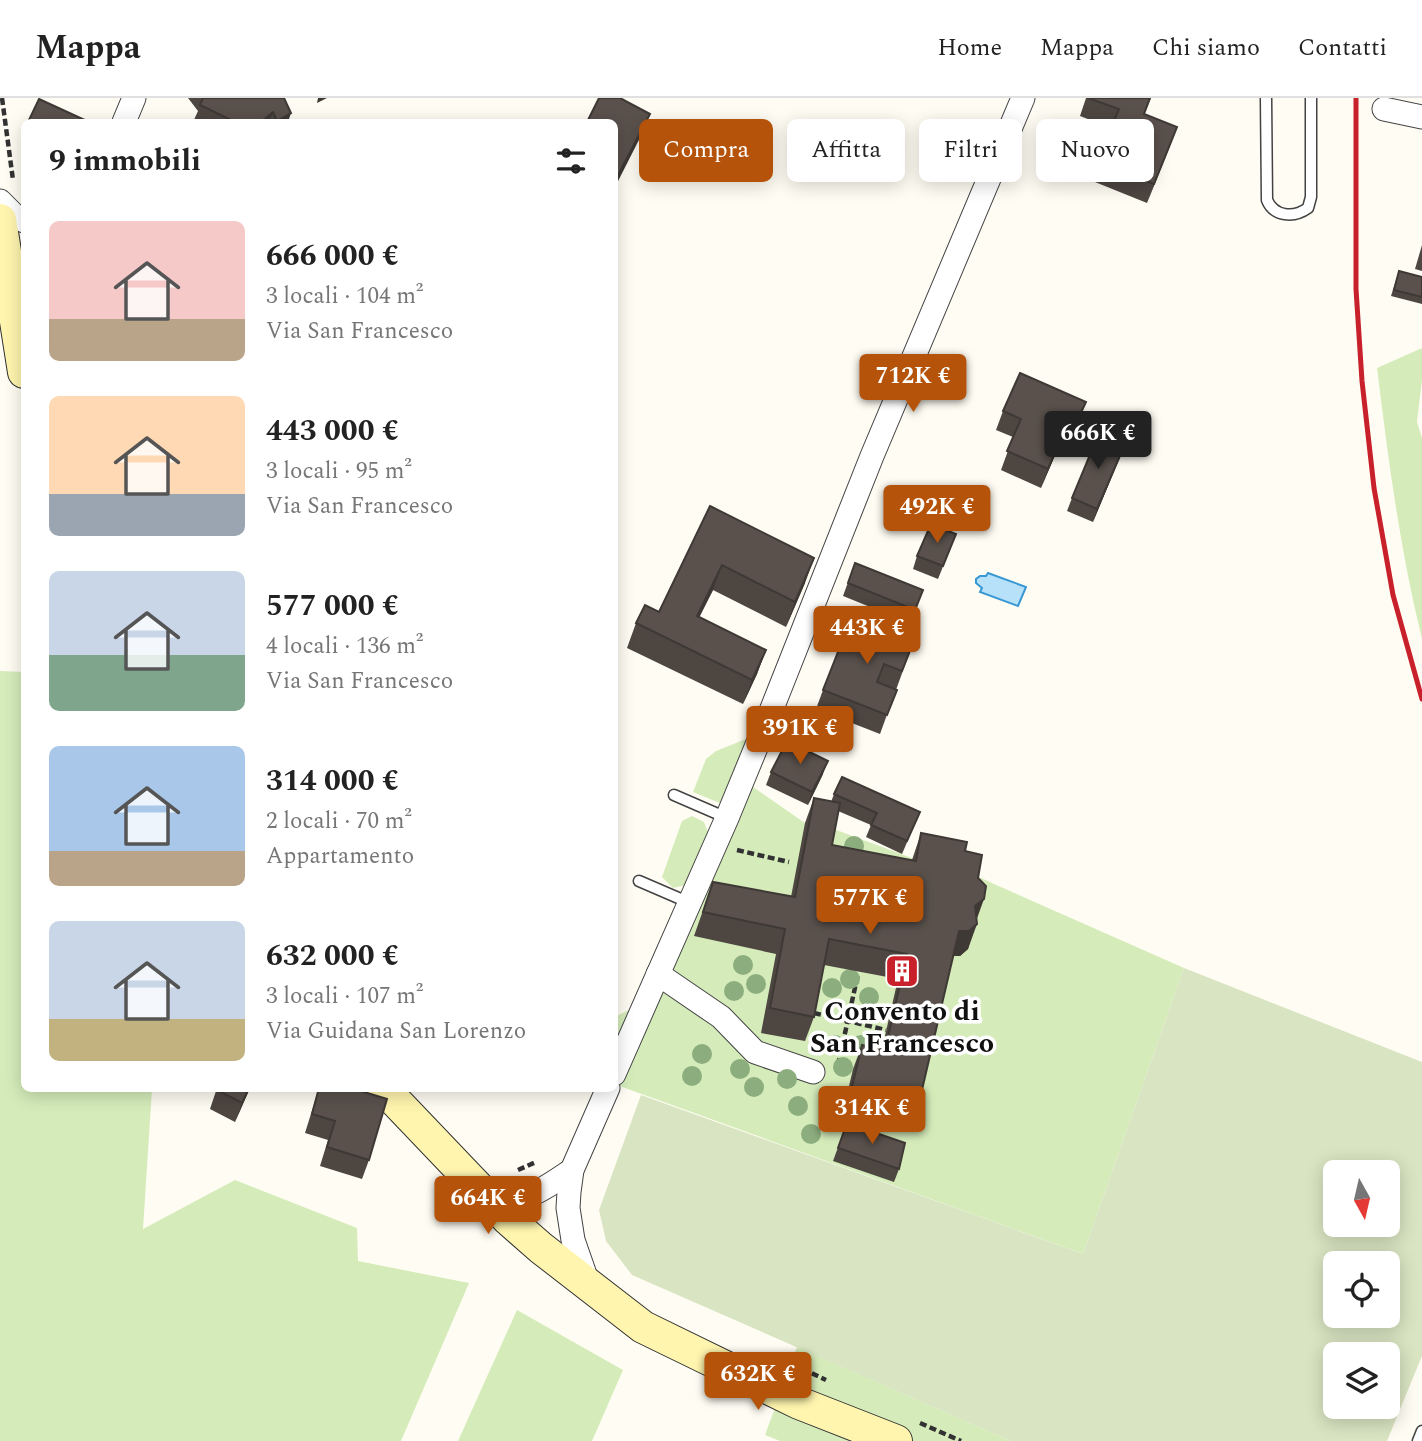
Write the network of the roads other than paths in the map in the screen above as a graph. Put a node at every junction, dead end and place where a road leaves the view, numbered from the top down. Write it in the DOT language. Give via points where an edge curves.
graph roads {
  1 [pos="134,98"];
  2 [pos="1023,98"];
  3 [pos="1266,98"];
  4 [pos="1311,98"];
  5 [pos="1384,109"];
  6 [pos="1422,117"];
  7 [pos="125,119"];
  8 [pos="0,201"];
  9 [pos="14,219"];
  10 [pos="21,324"];
  11 [pos="674,795"];
  12 [pos="727,818"];
  13 [pos="639,881"];
  14 [pos="690,903"];
  15 [pos="658,974"];
  16 [pos="618,1065"];
  17 [pos="813,1072"];
  18 [pos="387,1092"];
  19 [pos="606,1092"];
  20 [pos="572,1170"];
  21 [pos="480,1191"];
  22 [pos="589,1286"];
  23 [pos="903,1430"];
  24 [pos="1422,1431"];
  25 [pos="1418,1441"];
  1 -- 7 [label="street"];
  2 -- 12 [label="street" via="872,456"];
  3 -- 4 [label="lane" via="1267,200 1270,208 1288,215 1299,215 1308,208 1311,197"];
  5 -- 6 [label="street"];
  8 -- 9 [label="street"];
  9 -- 10 [label="street"];
  11 -- 12 [label="lane"];
  12 -- 14 [label="street"];
  13 -- 14 [label="lane"];
  14 -- 15 [label="street"];
  15 -- 16 [label="street"];
  15 -- 17 [label="street" via="720,1017 755,1052"];
  18 -- 21 [label="street"];
  19 -- 20 [label="street"];
  20 -- 21 [label="street" via="524,1196 508,1199"];
  20 -- 22 [label="street" via="568,1208"];
  21 -- 22 [label="street"];
  22 -- 23 [label="street" via="643,1327 799,1403"];
  24 -- 25 [label="lane"];
}
